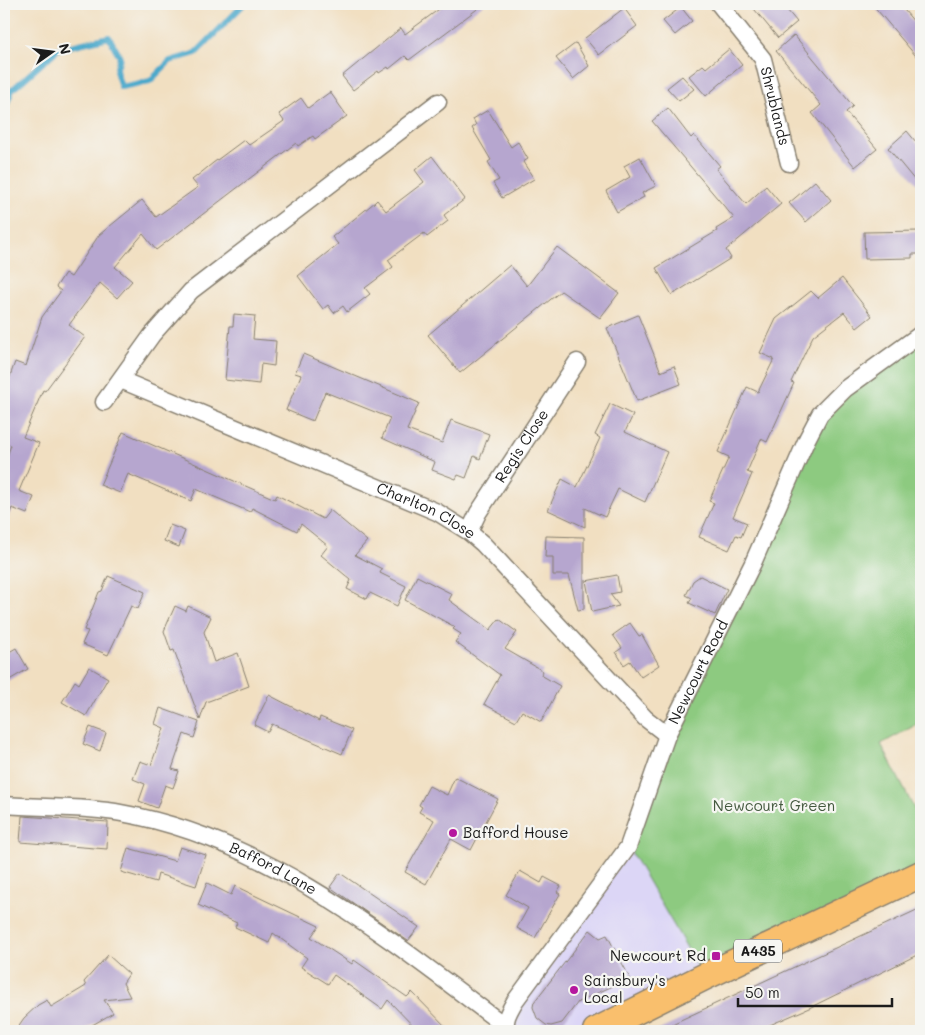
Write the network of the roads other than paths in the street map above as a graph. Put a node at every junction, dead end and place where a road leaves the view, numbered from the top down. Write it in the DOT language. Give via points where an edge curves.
graph roads {
  1 [pos="723,5"];
  2 [pos="438,102"];
  3 [pos="789,163"];
  4 [pos="921,334"];
  5 [pos="577,362"];
  6 [pos="121,380"];
  7 [pos="104,402"];
  8 [pos="469,532"];
  9 [pos="667,735"];
  10 [pos="4,805"];
  11 [pos="921,874"];
  12 [pos="506,1029"];
  13 [pos="596,1031"];
  1 -- 3 [label="street, Shrublands" via="763,59"];
  2 -- 6 [label="street" via="191,290 152,335"];
  4 -- 9 [label="street, Newcourt Road" via="845,389 820,414 806,439 753,563"];
  5 -- 8 [label="street, Regis Close" via="478,513"];
  6 -- 7 [label="street"];
  6 -- 8 [label="street, Charlton Close" via="437,512"];
  8 -- 9 [label="street, Charlton Close" via="645,718"];
  9 -- 12 [label="street, Newcourt Road" via="628,847 515,1001 507,1015"];
  10 -- 12 [label="street, Bafford Lane" via="120,812 196,833 290,875 396,944"];
  11 -- 13 [label="main road, A435"];
}
